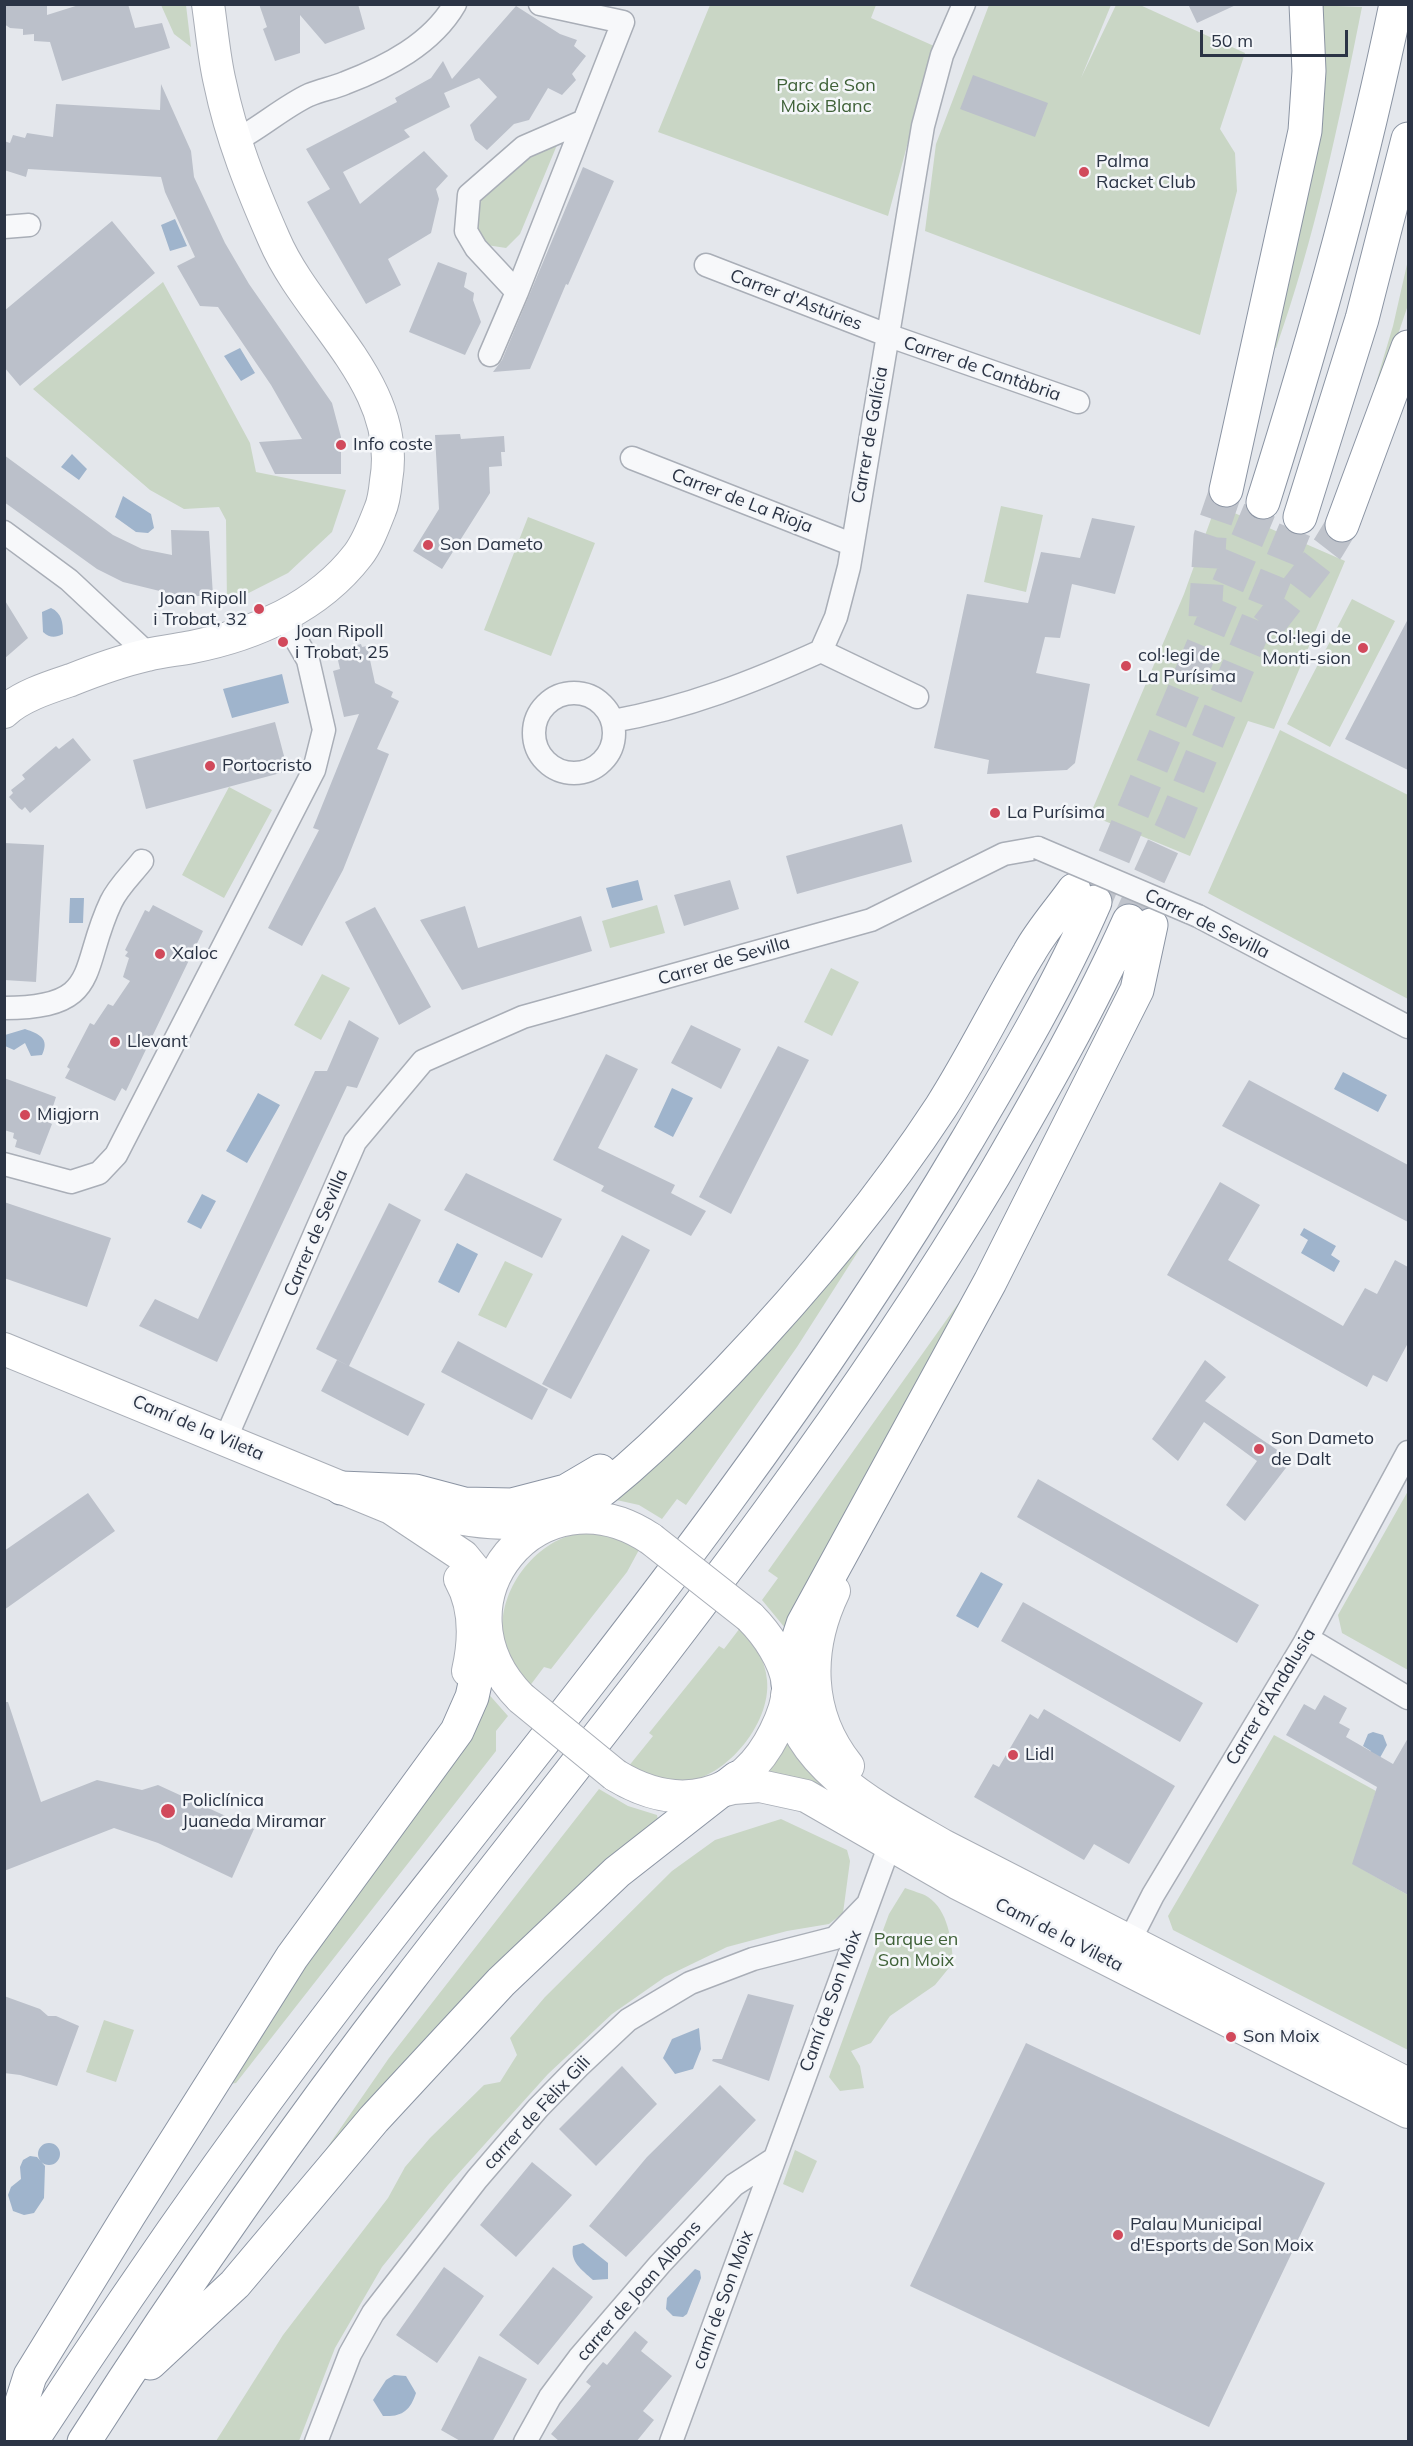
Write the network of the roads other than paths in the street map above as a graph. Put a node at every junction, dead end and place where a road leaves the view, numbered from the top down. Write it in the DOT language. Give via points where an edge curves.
graph roads {
  1 [pos="208,4"];
  2 [pos="455,4"];
  3 [pos="540,4"];
  4 [pos="964,4"];
  5 [pos="1292,4"];
  6 [pos="1306,4"];
  7 [pos="1396,4"];
  8 [pos="584,121"];
  9 [pos="1408,139"];
  10 [pos="235,141"];
  11 [pos="1294,184"];
  12 [pos="29,225"];
  13 [pos="4,227"];
  14 [pos="706,265"];
  15 [pos="517,292"];
  16 [pos="887,335"];
  17 [pos="1408,347"];
  18 [pos="490,355"];
  19 [pos="1078,402"];
  20 [pos="632,458"];
  21 [pos="1226,490"];
  22 [pos="1263,502"];
  23 [pos="1300,517"];
  24 [pos="1342,525"];
  25 [pos="4,532"];
  26 [pos="852,544"];
  27 [pos="283,617"];
  28 [pos="820,651"];
  29 [pos="148,654"];
  30 [pos="917,697"];
  31 [pos="4,712"];
  32 [pos="613,722"];
  33 [pos="142,861"];
  34 [pos="4,1008"];
  35 [pos="1408,1027"];
  36 [pos="4,1164"];
  37 [pos="4,1349"];
  38 [pos="741,1357"];
  39 [pos="225,1440"];
  40 [pos="1408,1452"];
  41 [pos="341,1488"];
  42 [pos="391,1508"];
  43 [pos="862,1517"];
  44 [pos="561,1519"];
  45 [pos="486,1603"];
  46 [pos="485,1638"];
  47 [pos="1306,1638"];
  48 [pos="787,1690"];
  49 [pos="1408,1698"];
  50 [pos="722,1788"];
  51 [pos="888,1812"];
  52 [pos="890,1844"];
  53 [pos="360,1862"];
  54 [pos="866,1906"];
  55 [pos="1130,1940"];
  56 [pos="1408,2085"];
  57 [pos="1408,2112"];
  58 [pos="774,2158"];
  59 [pos="110,2402"];
  60 [pos="9,2442"];
  61 [pos="31,2442"];
  62 [pos="84,2442"];
  63 [pos="316,2442"];
  64 [pos="525,2442"];
  65 [pos="671,2442"];
  1 -- 10 [label="street" via="219,81"];
  2 -- 10 [label="street" via="445,22 412,51 346,83 309,95"];
  3 -- 8 [label="street" via="623,22"];
  4 -- 16 [label="street, Carrer de Galícia" via="942,55 923,126"];
  5 -- 11 [label="highway" via="1298,66"];
  6 -- 11 [label="highway" via="1308,94"];
  7 -- 22 [label="highway" via="1347,219"];
  8 -- 15 [label="street"];
  8 -- 15 [label="street" via="524,147 469,195 466,231 476,248"];
  9 -- 23 [label="highway" via="1362,319"];
  10 -- 27 [label="street" via="275,242 302,290 370,388 386,427 389,449 382,506 358,554 332,583"];
  11 -- 21 [label="highway"];
  12 -- 13 [label="street"];
  14 -- 16 [label="street, Carrer d'Astúries"];
  15 -- 18 [label="street"];
  16 -- 19 [label="street, Carrer de Cantàbria"];
  16 -- 26 [label="street, Carrer de Galícia"];
  17 -- 24 [label="highway"];
  20 -- 26 [label="street, Carrer de La Rioja"];
  25 -- 29 [label="street" via="69,580"];
  26 -- 28 [label="street, Carrer de Galícia" via="836,617"];
  27 -- 29 [label="street" via="244,634"];
  27 -- 36 [label="street" via="308,660 324,730 314,770 116,1155 99,1173 71,1182"];
  28 -- 30 [label="street"];
  28 -- 32 [label="street" via="715,695 661,713"];
  29 -- 31 [label="street" via="44,690"];
  33 -- 34 [label="street" via="112,901 79,989 55,1003"];
  35 -- 39 [label="street, Carrer de Sevilla, bridge" via="1198,916 1038,848 1004,854 871,920 524,1017 423,1062 355,1142"];
  37 -- 39 [label="street, Camí de la Vileta"];
  38 -- 41 [label="highway" via="616,1460 548,1497 480,1505 415,1491"];
  38 -- 44 [label="highway" via="640,1459"];
  38 -- 61 [label="highway" via="820,1269 906,1158 959,1079 1029,951 1084,896 1041,1010 985,1111 917,1224 819,1372 655,1599 277,2083 194,2197"];
  39 -- 41 [label="street, Camí de la Vileta"];
  40 -- 47 [label="street, Carrer d'Andalusia"];
  41 -- 42 [label="street, Camí de la Vileta"];
  42 -- 44 [label="street, Camí de la Vileta" via="419,1508 466,1520 511,1524"];
  42 -- 45 [label="street, Camí de la Vileta" via="463,1556 481,1578"];
  42 -- 53 [label="street" via="457,1574 470,1602 472,1643 455,1710 383,1815"];
  43 -- 48 [label="highway" via="803,1624"];
  43 -- 51 [label="street" via="860,1537 819,1629 815,1690 819,1713 834,1747"];
  43 -- 59 [label="highway" via="990,1282 1137,990 1140,923 966,1222 845,1405 689,1622 291,2136"];
  44 -- 45 [label="street" via="524,1541 506,1559 492,1582"];
  44 -- 48 [label="street, Camí de la Vileta, bridge" via="618,1520 651,1539 750,1617 773,1647"];
  45 -- 46 [label="street"];
  46 -- 50 [label="street, Camí de la Vileta, bridge" via="496,1668 521,1698 615,1775 647,1792 678,1798"];
  46 -- 53 [label="highway" via="472,1697 462,1722"];
  47 -- 49 [label="street"];
  47 -- 55 [label="street, Carrer d'Andalusia"];
  48 -- 50 [label="street" via="784,1710 770,1743 749,1769"];
  48 -- 51 [label="street, Camí de la Vileta" via="791,1713 821,1760 840,1779"];
  50 -- 52 [label="street, Camí de la Vileta" via="788,1790 827,1806"];
  50 -- 59 [label="highway" via="617,1872 501,1982 374,2119 235,2284"];
  51 -- 55 [label="street, Camí de la Vileta" via="944,1846"];
  52 -- 54 [label="street, Camí de Son Moix"];
  52 -- 57 [label="street, Camí de la Vileta" via="1028,1920"];
  53 -- 60 [label="highway" via="237,2042 30,2376"];
  54 -- 58 [label="street, Camí de Son Moix"];
  54 -- 63 [label="street, carrer de Fèlix Gili" via="836,1938 753,1959 690,1983 628,2020 579,2067 477,2179 373,2313 350,2354"];
  55 -- 56 [label="street, Camí de la Vileta"];
  58 -- 64 [label="street, carrer de Joan Albons" via="734,2185 660,2264 568,2373"];
  58 -- 65 [label="street, camí de Son Moix"];
  59 -- 62 [label="highway"];
}
